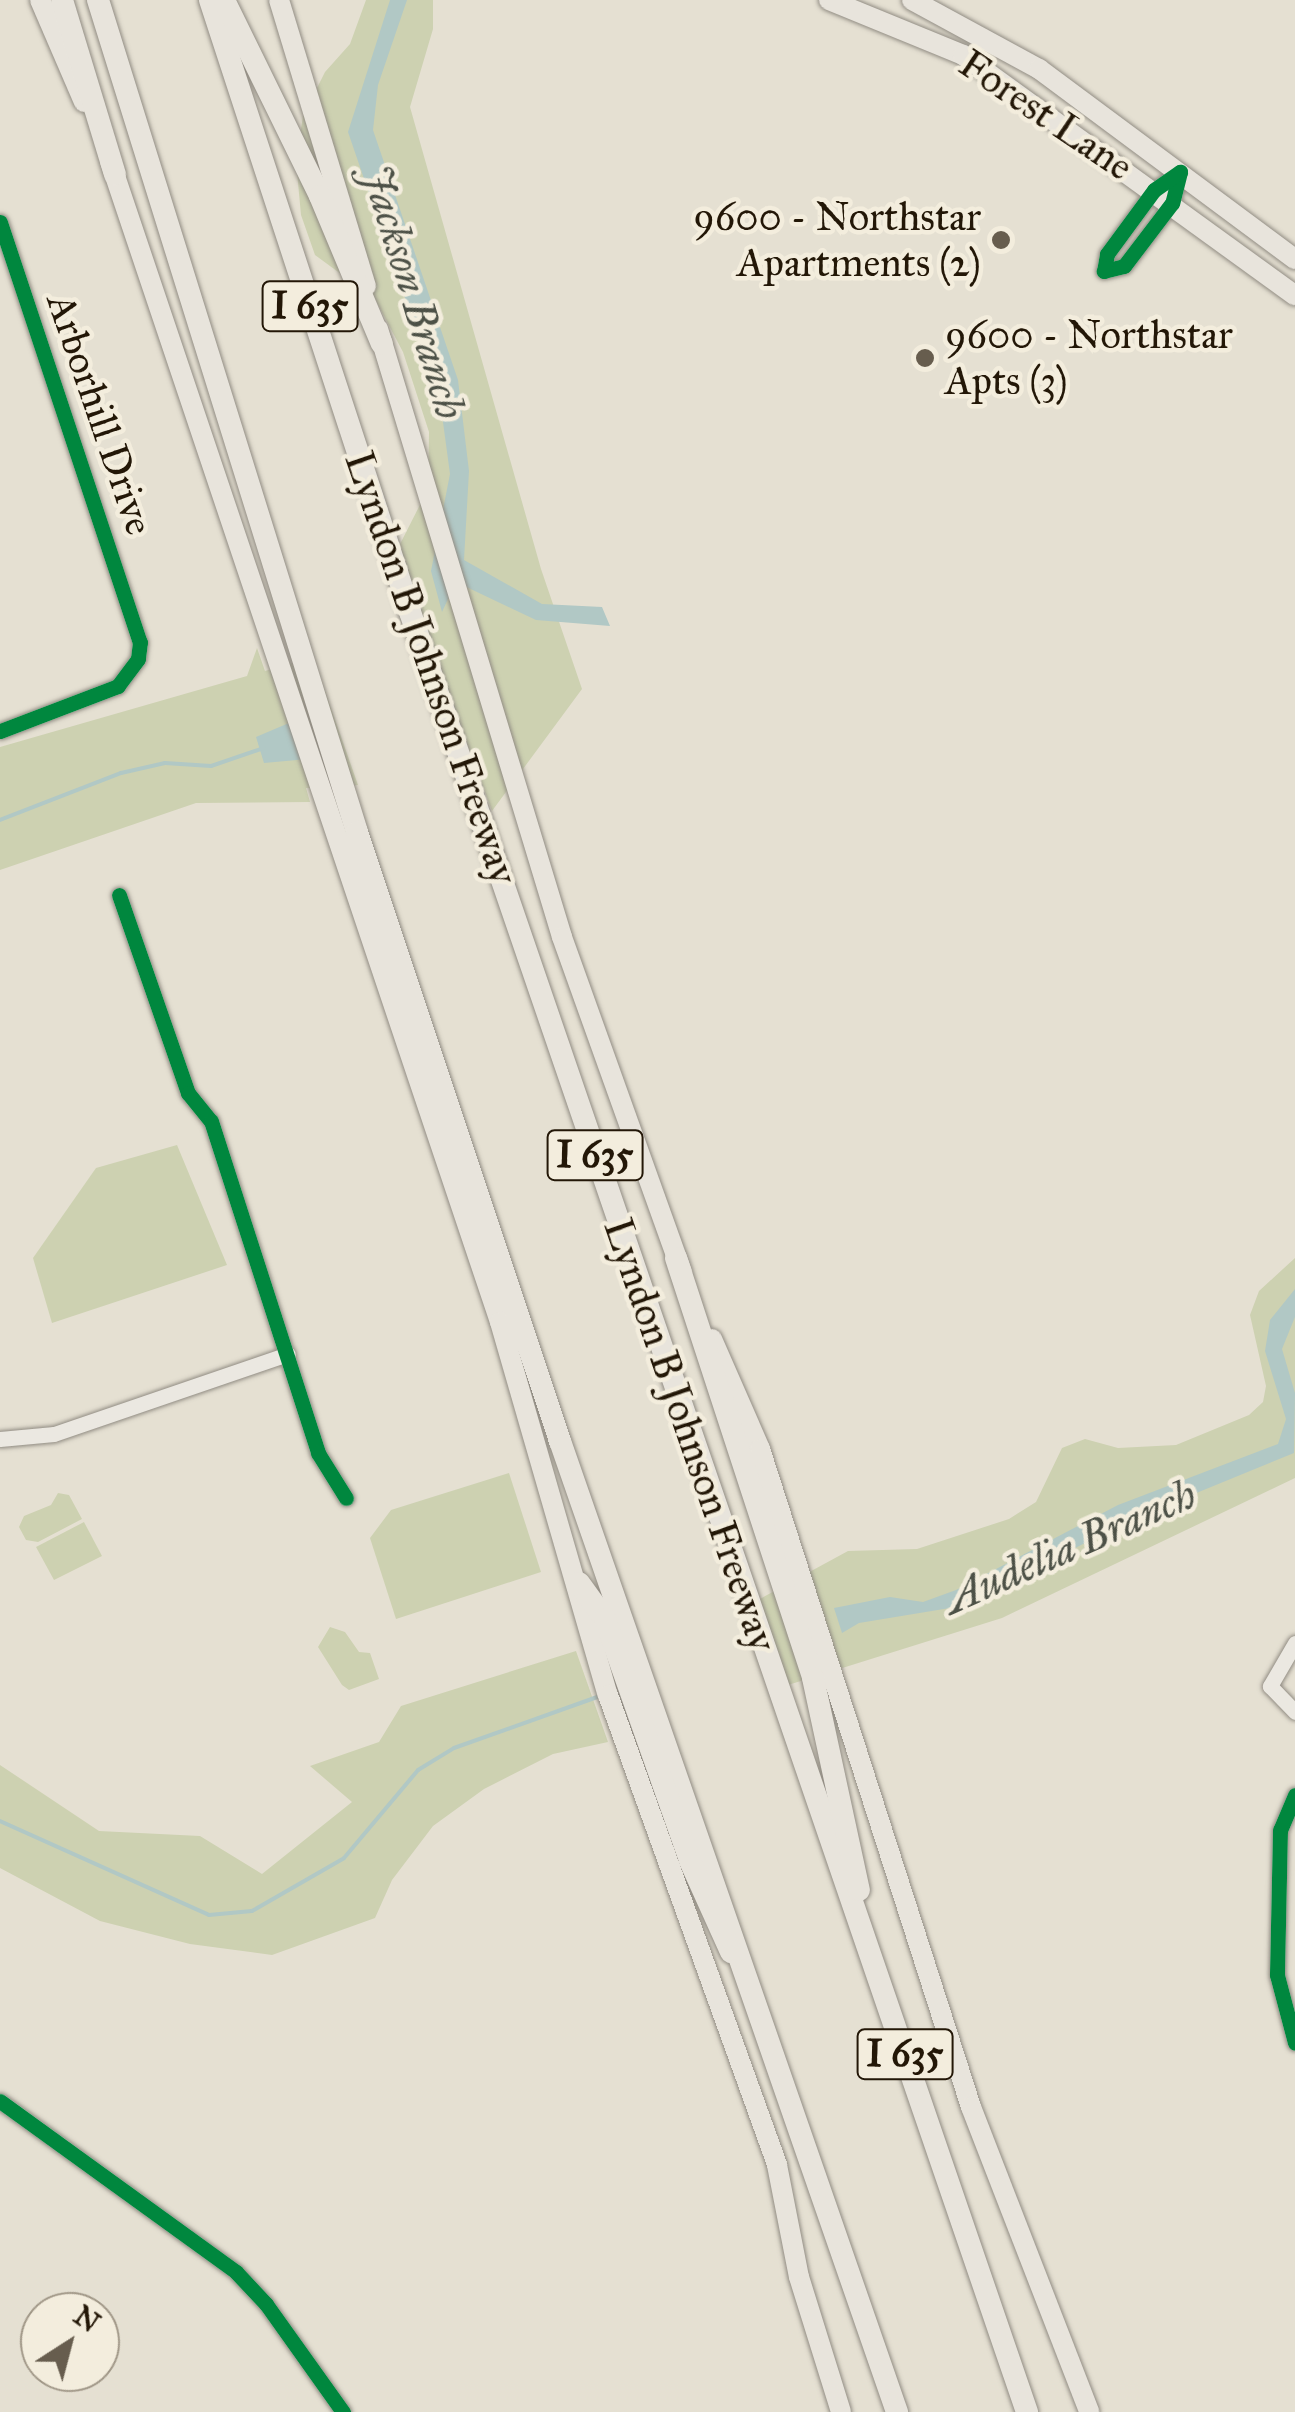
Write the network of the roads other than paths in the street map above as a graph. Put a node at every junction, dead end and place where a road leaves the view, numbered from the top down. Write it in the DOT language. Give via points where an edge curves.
graph roads {
  1 [pos="40,0"];
  2 [pos="62,0"];
  3 [pos="98,0"];
  4 [pos="210,0"];
  5 [pos="224,0"];
  6 [pos="279,0"];
  7 [pos="912,0"];
  8 [pos="838,2"];
  9 [pos="1180,172"];
  10 [pos="115,174"];
  11 [pos="1154,190"];
  12 [pos="1172,203"];
  13 [pos="0,222"];
  14 [pos="1295,259"];
  15 [pos="1293,292"];
  16 [pos="382,344"];
  17 [pos="0,731"];
  18 [pos="119,895"];
  19 [pos="676,1258"];
  20 [pos="288,1354"];
  21 [pos="0,1439"];
  22 [pos="346,1498"];
  23 [pos="579,1583"];
  24 [pos="1295,1644"];
  25 [pos="1295,1712"];
  26 [pos="1295,1796"];
  27 [pos="872,1957"];
  28 [pos="747,1971"];
  29 [pos="1295,2043"];
  30 [pos="0,2101"];
  31 [pos="342,2412"];
  32 [pos="841,2412"];
  33 [pos="898,2412"];
  34 [pos="1028,2412"];
  35 [pos="1089,2412"];
  1 -- 10 [label="main road"];
  2 -- 10 [label="highway"];
  3 -- 28 [label="highway" via="363,850 560,1441"];
  4 -- 27 [label="highway, Lyndon B Johnson Freeway / I 635" via="436,687"];
  5 -- 16 [label="highway" via="320,196"];
  6 -- 16 [label="main road"];
  7 -- 9 [label="main road, Forest Lane" via="1005,46"];
  8 -- 11 [label="main road, Forest Lane" via="963,55"];
  9 -- 11 [label="street"];
  9 -- 12 [label="street"];
  9 -- 14 [label="main road, Forest Lane"];
  10 -- 23 [label="main road" via="500,1322"];
  11 -- 12 [label="main road, Forest Lane"];
  11 -- 12 [label="street" via="1107,254 1104,270 1124,266"];
  12 -- 15 [label="main road, Forest Lane"];
  13 -- 17 [label="street, Arborhill Drive" via="138,626 138,659 118,686"];
  16 -- 19 [label="main road" via="477,674"];
  18 -- 20 [label="street" via="188,1094 211,1121"];
  19 -- 27 [label="highway" via="831,1742"];
  19 -- 35 [label="main road" via="760,1449 971,2107"];
  20 -- 21 [label="street" via="54,1434"];
  20 -- 22 [label="street" via="328,1478"];
  23 -- 28 [label="highway" via="605,1620 720,1940"];
  23 -- 32 [label="main road" via="646,1808 777,2166 799,2277"];
  24 -- 25 [label="street" via="1270,1686"];
  26 -- 29 [label="street" via="1280,1830 1277,1975"];
  27 -- 34 [label="highway, Lyndon B Johnson Freeway / I 635"];
  28 -- 33 [label="highway"];
  30 -- 31 [label="street" via="236,2272"];
}
